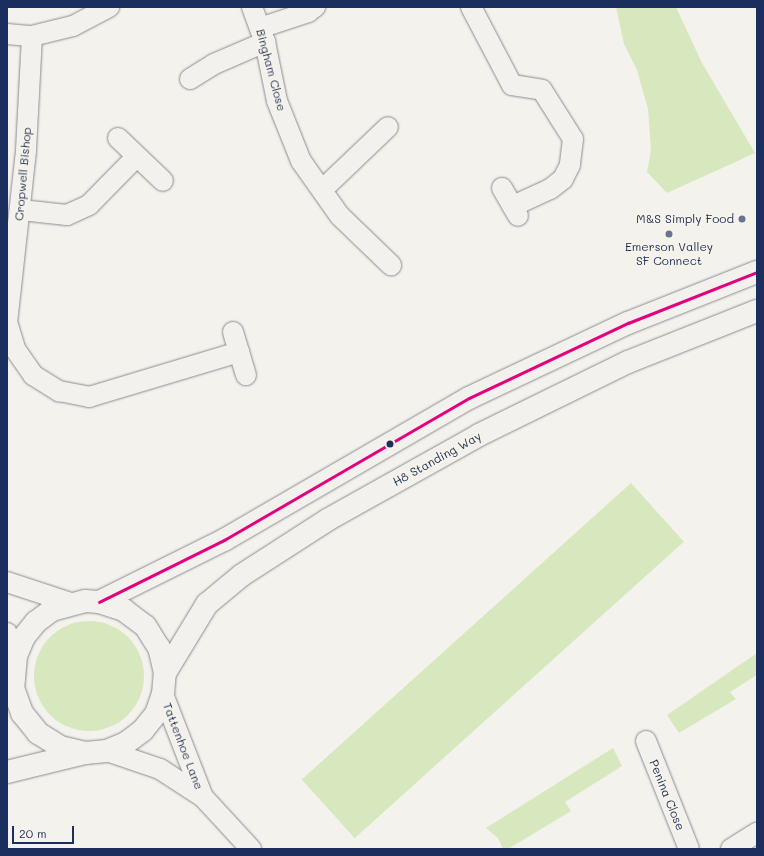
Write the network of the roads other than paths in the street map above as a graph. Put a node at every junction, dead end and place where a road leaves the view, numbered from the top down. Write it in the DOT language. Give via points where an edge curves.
graph roads {
  1 [pos="109,7"];
  2 [pos="252,7"];
  3 [pos="315,7"];
  4 [pos="471,7"];
  5 [pos="7,34"];
  6 [pos="263,35"];
  7 [pos="32,36"];
  8 [pos="190,79"];
  9 [pos="388,127"];
  10 [pos="118,138"];
  11 [pos="136,157"];
  12 [pos="162,181"];
  13 [pos="502,188"];
  14 [pos="322,190"];
  15 [pos="21,210"];
  16 [pos="391,265"];
  17 [pos="757,272"];
  18 [pos="757,311"];
  19 [pos="7,322"];
  20 [pos="233,332"];
  21 [pos="239,352"];
  22 [pos="246,375"];
  23 [pos="7,582"];
  24 [pos="99,602"];
  25 [pos="71,603"];
  26 [pos="7,633"];
  27 [pos="12,663"];
  28 [pos="164,684"];
  29 [pos="646,741"];
  30 [pos="107,751"];
  31 [pos="85,753"];
  32 [pos="12,770"];
  33 [pos="203,797"];
  34 [pos="757,833"];
  35 [pos="251,849"];
  36 [pos="689,849"];
  37 [pos="731,849"];
  1 -- 7 [label="street" via="73,26"];
  2 -- 6 [label="street, Bingham Close"];
  3 -- 6 [label="street"];
  4 -- 13 [label="street" via="512,85 542,90 573,139 570,165 563,179 550,189 516,211"];
  5 -- 7 [label="street"];
  6 -- 8 [label="street"];
  6 -- 14 [label="street, Bingham Close" via="276,101 301,161"];
  7 -- 15 [label="street, Cropwell Bishop" via="32,71"];
  9 -- 14 [label="street"];
  10 -- 11 [label="street"];
  11 -- 12 [label="street"];
  11 -- 15 [label="street" via="89,205 67,215"];
  14 -- 16 [label="street, Bingham Close" via="340,216"];
  15 -- 19 [label="street, Cropwell Bishop"];
  17 -- 24 [label="highway" via="628,323 469,398 224,540"];
  18 -- 28 [label="highway, H8 Standing Way" via="628,362 507,421 329,519 242,575 207,604"];
  19 -- 21 [label="street, Cropwell Bishop" via="15,349 33,375 59,391 89,397"];
  20 -- 21 [label="street"];
  21 -- 22 [label="street"];
  23 -- 25 [label="street"];
  24 -- 25 [label="highway"];
  24 -- 28 [label="highway" via="124,610 145,626 159,648"];
  25 -- 27 [label="highway" via="52,610 36,622 24,638"];
  26 -- 27 [label="street"];
  27 -- 31 [label="highway" via="13,688 22,713 38,733 60,747"];
  28 -- 30 [label="highway, H8 Standing Way" via="156,714 143,730 126,743"];
  28 -- 33 [label="street, Tattenhoe Lane"];
  29 -- 36 [label="street, Penina Close"];
  30 -- 31 [label="highway, H8 Standing Way"];
  30 -- 33 [label="street, Tattenhoe Lane" via="160,769"];
  31 -- 32 [label="highway"];
  33 -- 35 [label="street, Tattenhoe Lane"];
  34 -- 37 [label="street"];
}
